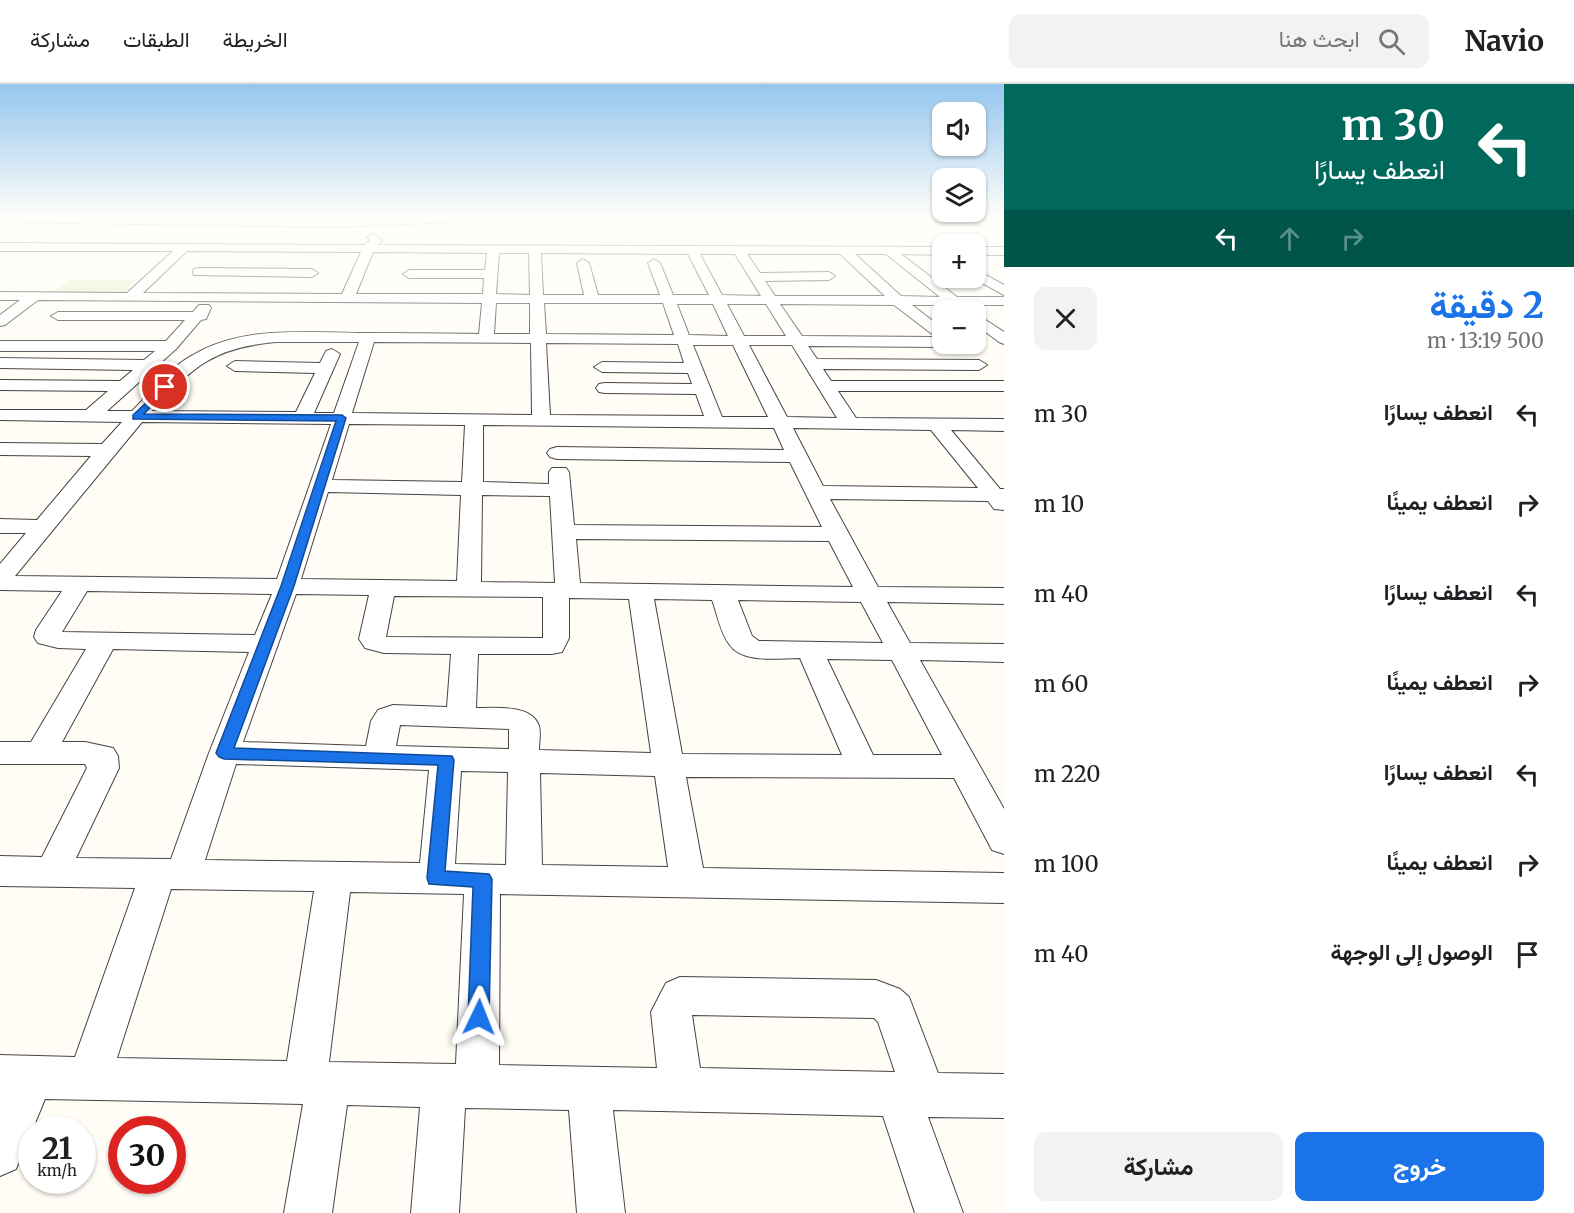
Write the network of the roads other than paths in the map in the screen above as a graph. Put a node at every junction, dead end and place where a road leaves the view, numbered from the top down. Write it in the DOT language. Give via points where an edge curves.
graph roads {
  1 [pos="411,268"];
  2 [pos="161,269"];
  3 [pos="203,269"];
  4 [pos="294,269"];
  5 [pos="315,269"];
  6 [pos="358,269"];
  7 [pos="491,269"];
  8 [pos="539,269"];
  9 [pos="584,269"];
  10 [pos="656,269"];
  11 [pos="700,269"];
  12 [pos="751,269"];
  13 [pos="822,269"];
  14 [pos="862,269"];
  15 [pos="912,269"];
  16 [pos="829,276"];
  17 [pos="756,277"];
  18 [pos="986,283"];
  19 [pos="303,286"];
  20 [pos="0,296"];
  21 [pos="35,296"];
  22 [pos="81,296"];
  23 [pos="130,297"];
  24 [pos="177,297"];
  25 [pos="213,297"];
  26 [pos="293,297"];
  27 [pos="343,298"];
  28 [pos="400,298"];
  29 [pos="489,299"];
  30 [pos="537,299"];
  31 [pos="1003,299"];
  32 [pos="592,300"];
  33 [pos="669,300"];
  34 [pos="718,300"];
  35 [pos="772,300"];
  36 [pos="954,300"];
  37 [pos="979,300"];
  38 [pos="812,301"];
  39 [pos="856,301"];
  40 [pos="898,301"];
  41 [pos="932,301"];
  42 [pos="440,309"];
  43 [pos="628,310"];
  44 [pos="578,311"];
  45 [pos="278,315"];
  46 [pos="329,315"];
  47 [pos="104,316"];
  48 [pos="152,316"];
  49 [pos="197,316"];
  50 [pos="220,316"];
  51 [pos="0,322"];
  52 [pos="49,323"];
  53 [pos="986,326"];
  54 [pos="932,327"];
  55 [pos="216,334"];
  56 [pos="319,337"];
  57 [pos="340,337"];
  58 [pos="368,338"];
  59 [pos="432,338"];
  60 [pos="195,339"];
  61 [pos="486,339"];
  62 [pos="540,340"];
  63 [pos="590,340"];
  64 [pos="635,340"];
  65 [pos="684,341"];
  66 [pos="740,341"];
  67 [pos="1004,341"];
  68 [pos="797,342"];
  69 [pos="846,342"];
  70 [pos="898,342"];
  71 [pos="932,342"];
  72 [pos="986,343"];
  73 [pos="23,345"];
  74 [pos="72,345"];
  75 [pos="123,345"];
  76 [pos="172,345"];
  77 [pos="0,346"];
  78 [pos="965,354"];
  79 [pos="0,364"];
  80 [pos="812,364"];
  81 [pos="147,365"];
  82 [pos="979,365"];
  83 [pos="234,366"];
  84 [pos="602,367"];
  85 [pos="326,368"];
  86 [pos="694,368"];
  87 [pos="0,385"];
  88 [pos="123,386"];
  89 [pos="825,386"];
  90 [pos="605,388"];
  91 [pos="1003,388"];
  92 [pos="702,389"];
  93 [pos="0,415"];
  94 [pos="90,416"];
  95 [pos="136,417"];
  96 [pos="303,418"];
  97 [pos="342,418"];
  98 [pos="474,420"];
  99 [pos="547,420"];
  100 [pos="610,421"];
  101 [pos="715,422"];
  102 [pos="782,423"];
  103 [pos="850,423"];
  104 [pos="936,424"];
  105 [pos="1004,424"];
  106 [pos="0,449"];
  107 [pos="107,450"];
  108 [pos="557,453"];
  109 [pos="798,456"];
  110 [pos="320,486"];
  111 [pos="472,488"];
  112 [pos="560,489"];
  113 [pos="816,492"];
  114 [pos="1001,499"];
  115 [pos="0,526"];
  116 [pos="44,527"];
  117 [pos="564,532"];
  118 [pos="837,534"];
  119 [pos="0,581"];
  120 [pos="79,584"];
  121 [pos="287,586"];
  122 [pos="383,588"];
  123 [pos="469,589"];
  124 [pos="562,590"];
  125 [pos="640,591"];
  126 [pos="722,592"];
  127 [pos="869,594"];
  128 [pos="1004,596"];
  129 [pos="104,640"];
  130 [pos="266,644"];
  131 [pos="465,647"];
  132 [pos="810,651"];
  133 [pos="899,651"];
  134 [pos="1004,653"];
  135 [pos="461,716"];
  136 [pos="0,753"];
  137 [pos="40,753"];
  138 [pos="224,753"];
  139 [pos="379,757"];
  140 [pos="446,760"];
  141 [pos="525,763"];
  142 [pos="669,765"];
  143 [pos="863,767"];
  144 [pos="964,767"];
  145 [pos="1004,840"];
  146 [pos="0,871"];
  147 [pos="52,872"];
  148 [pos="170,874"];
  149 [pos="334,877"];
  150 [pos="436,878"];
  151 [pos="483,879"];
  152 [pos="524,880"];
  153 [pos="688,883"];
  154 [pos="1003,891"];
  155 [pos="16,1077"];
  156 [pos="89,1078"];
  157 [pos="316,1083"];
  158 [pos="460,1086"];
  159 [pos="590,1088"];
  160 [pos="681,1091"];
  161 [pos="912,1096"];
  162 [pos="1004,1096"];
  163 [pos="0,1153"];
  164 [pos="308,1213"];
  165 [pos="435,1213"];
  166 [pos="601,1213"];
  167 [pos="939,1213"];
  1 -- 28 [label="street"];
  2 -- 23 [label="street"];
  3 -- 4 [label="street" via="196,276"];
  5 -- 19 [label="street"];
  6 -- 27 [label="street"];
  7 -- 29 [label="street"];
  8 -- 30 [label="street"];
  9 -- 32 [label="street"];
  10 -- 33 [label="street"];
  11 -- 34 [label="street"];
  12 -- 17 [label="street"];
  13 -- 16 [label="street"];
  14 -- 40 [label="street"];
  15 -- 36 [label="street"];
  16 -- 17 [label="street"];
  16 -- 39 [label="street"];
  17 -- 35 [label="street"];
  18 -- 31 [label="street"];
  19 -- 24 [label="street" via="186,286"];
  19 -- 26 [label="street"];
  20 -- 21 [label="street"];
  21 -- 22 [label="street"];
  21 -- 51 [label="street"];
  22 -- 23 [label="street"];
  22 -- 52 [label="street"];
  23 -- 24 [label="street"];
  24 -- 25 [label="street"];
  25 -- 26 [label="street"];
  25 -- 49 [label="street"];
  26 -- 27 [label="street"];
  26 -- 45 [label="street"];
  27 -- 28 [label="street"];
  27 -- 46 [label="street"];
  28 -- 42 [label="street"];
  29 -- 30 [label="street"];
  29 -- 42 [label="street"];
  29 -- 61 [label="street"];
  30 -- 44 [label="street"];
  30 -- 62 [label="street"];
  31 -- 37 [label="street"];
  32 -- 43 [label="street"];
  32 -- 44 [label="street"];
  33 -- 34 [label="street"];
  33 -- 43 [label="street"];
  33 -- 65 [label="street"];
  34 -- 35 [label="street"];
  34 -- 66 [label="street"];
  35 -- 38 [label="street"];
  35 -- 68 [label="street"];
  38 -- 39 [label="street"];
  38 -- 69 [label="street"];
  39 -- 40 [label="street"];
  39 -- 70 [label="street"];
  40 -- 41 [label="street"];
  40 -- 54 [label="street"];
  42 -- 59 [label="street"];
  43 -- 64 [label="street"];
  44 -- 63 [label="street"];
  47 -- 48 [label="street"];
  47 -- 52 [label="street"];
  47 -- 74 [label="street"];
  48 -- 49 [label="street"];
  48 -- 75 [label="street"];
  49 -- 50 [label="street"];
  49 -- 76 [label="street"];
  52 -- 73 [label="street"];
  53 -- 67 [label="street"];
  55 -- 56 [label="street" via="271,325 325,323"];
  56 -- 57 [label="street"];
  56 -- 95 [label="street" via="252,340 207,354 187,366"];
  57 -- 58 [label="street"];
  57 -- 85 [label="street"];
  58 -- 59 [label="street"];
  58 -- 97 [label="street"];
  59 -- 61 [label="street"];
  60 -- 76 [label="street"];
  61 -- 62 [label="street"];
  62 -- 63 [label="street"];
  62 -- 99 [label="street"];
  63 -- 64 [label="street"];
  63 -- 84 [label="street"];
  64 -- 65 [label="street"];
  65 -- 66 [label="street"];
  65 -- 86 [label="street"];
  66 -- 68 [label="street"];
  66 -- 102 [label="street"];
  67 -- 72 [label="street"];
  68 -- 69 [label="street"];
  68 -- 80 [label="street"];
  69 -- 70 [label="street"];
  70 -- 71 [label="street"];
  73 -- 74 [label="street"];
  73 -- 77 [label="street"];
  73 -- 79 [label="street"];
  74 -- 75 [label="street"];
  75 -- 76 [label="street"];
  76 -- 81 [label="street"];
  78 -- 82 [label="street"];
  79 -- 81 [label="street"];
  80 -- 82 [label="street"];
  80 -- 89 [label="street"];
  81 -- 88 [label="street"];
  82 -- 91 [label="street"];
  83 -- 85 [label="street"];
  84 -- 86 [label="street"];
  84 -- 90 [label="street"];
  85 -- 96 [label="street"];
  86 -- 92 [label="street"];
  87 -- 88 [label="street"];
  88 -- 94 [label="street"];
  89 -- 91 [label="street"];
  89 -- 103 [label="street"];
  90 -- 92 [label="street"];
  90 -- 100 [label="street"];
  92 -- 101 [label="street"];
  93 -- 94 [label="street"];
  94 -- 95 [label="street"];
  95 -- 96 [label="street"];
  95 -- 107 [label="street"];
  96 -- 97 [label="street"];
  97 -- 98 [label="street"];
  97 -- 110 [label="street"];
  98 -- 99 [label="street"];
  98 -- 111 [label="street"];
  99 -- 100 [label="street"];
  99 -- 108 [label="street"];
  100 -- 101 [label="street"];
  101 -- 102 [label="street"];
  102 -- 103 [label="street"];
  102 -- 109 [label="street"];
  103 -- 104 [label="street"];
  104 -- 105 [label="street"];
  104 -- 114 [label="street"];
  106 -- 107 [label="street"];
  107 -- 116 [label="street"];
  108 -- 109 [label="street"];
  108 -- 112 [label="street"];
  109 -- 113 [label="street"];
  110 -- 111 [label="street"];
  110 -- 121 [label="street"];
  111 -- 112 [label="street"];
  111 -- 123 [label="street"];
  112 -- 117 [label="street"];
  113 -- 114 [label="street"];
  113 -- 118 [label="street"];
  115 -- 116 [label="street"];
  116 -- 119 [label="street"];
  117 -- 118 [label="street"];
  117 -- 124 [label="street"];
  118 -- 127 [label="street"];
  119 -- 120 [label="street"];
  120 -- 121 [label="street"];
  120 -- 129 [label="street" via="47,637"];
  121 -- 122 [label="street"];
  121 -- 130 [label="street"];
  122 -- 123 [label="street"];
  122 -- 131 [label="street" via="374,642 392,646"];
  123 -- 124 [label="street"];
  124 -- 125 [label="street"];
  124 -- 131 [label="street" via="552,646"];
  125 -- 126 [label="street"];
  125 -- 142 [label="street"];
  126 -- 127 [label="street"];
  126 -- 132 [label="street" via="736,635 746,646"];
  127 -- 128 [label="street"];
  127 -- 133 [label="street"];
  129 -- 130 [label="street"];
  129 -- 137 [label="street"];
  130 -- 138 [label="street"];
  131 -- 135 [label="street"];
  132 -- 133 [label="street"];
  132 -- 143 [label="street"];
  133 -- 134 [label="street"];
  133 -- 144 [label="street"];
  135 -- 139 [label="street" via="388,717"];
  135 -- 141 [label="street" via="519,722 524,726"];
  136 -- 137 [label="street"];
  137 -- 147 [label="street" via="95,754 104,761"];
  138 -- 139 [label="street"];
  138 -- 148 [label="street"];
  139 -- 140 [label="street"];
  140 -- 141 [label="street"];
  140 -- 150 [label="street"];
  141 -- 142 [label="street"];
  141 -- 152 [label="street"];
  142 -- 143 [label="street"];
  142 -- 153 [label="street"];
  143 -- 144 [label="street"];
  144 -- 145 [label="street"];
  146 -- 147 [label="street"];
  147 -- 148 [label="street"];
  148 -- 149 [label="street"];
  148 -- 156 [label="street"];
  149 -- 150 [label="street"];
  149 -- 157 [label="street"];
  150 -- 151 [label="street"];
  151 -- 152 [label="street"];
  151 -- 158 [label="street"];
  152 -- 153 [label="street"];
  153 -- 154 [label="street"];
  155 -- 156 [label="street"];
  155 -- 163 [label="street"];
  156 -- 157 [label="street"];
  157 -- 158 [label="street"];
  157 -- 164 [label="street"];
  158 -- 159 [label="street"];
  158 -- 165 [label="street"];
  159 -- 160 [label="street"];
  159 -- 166 [label="street"];
  160 -- 161 [label="street"];
  160 -- 161 [label="street" via="671,1012 680,996 876,999 895,1011"];
  161 -- 162 [label="street"];
  161 -- 167 [label="street"];
}
